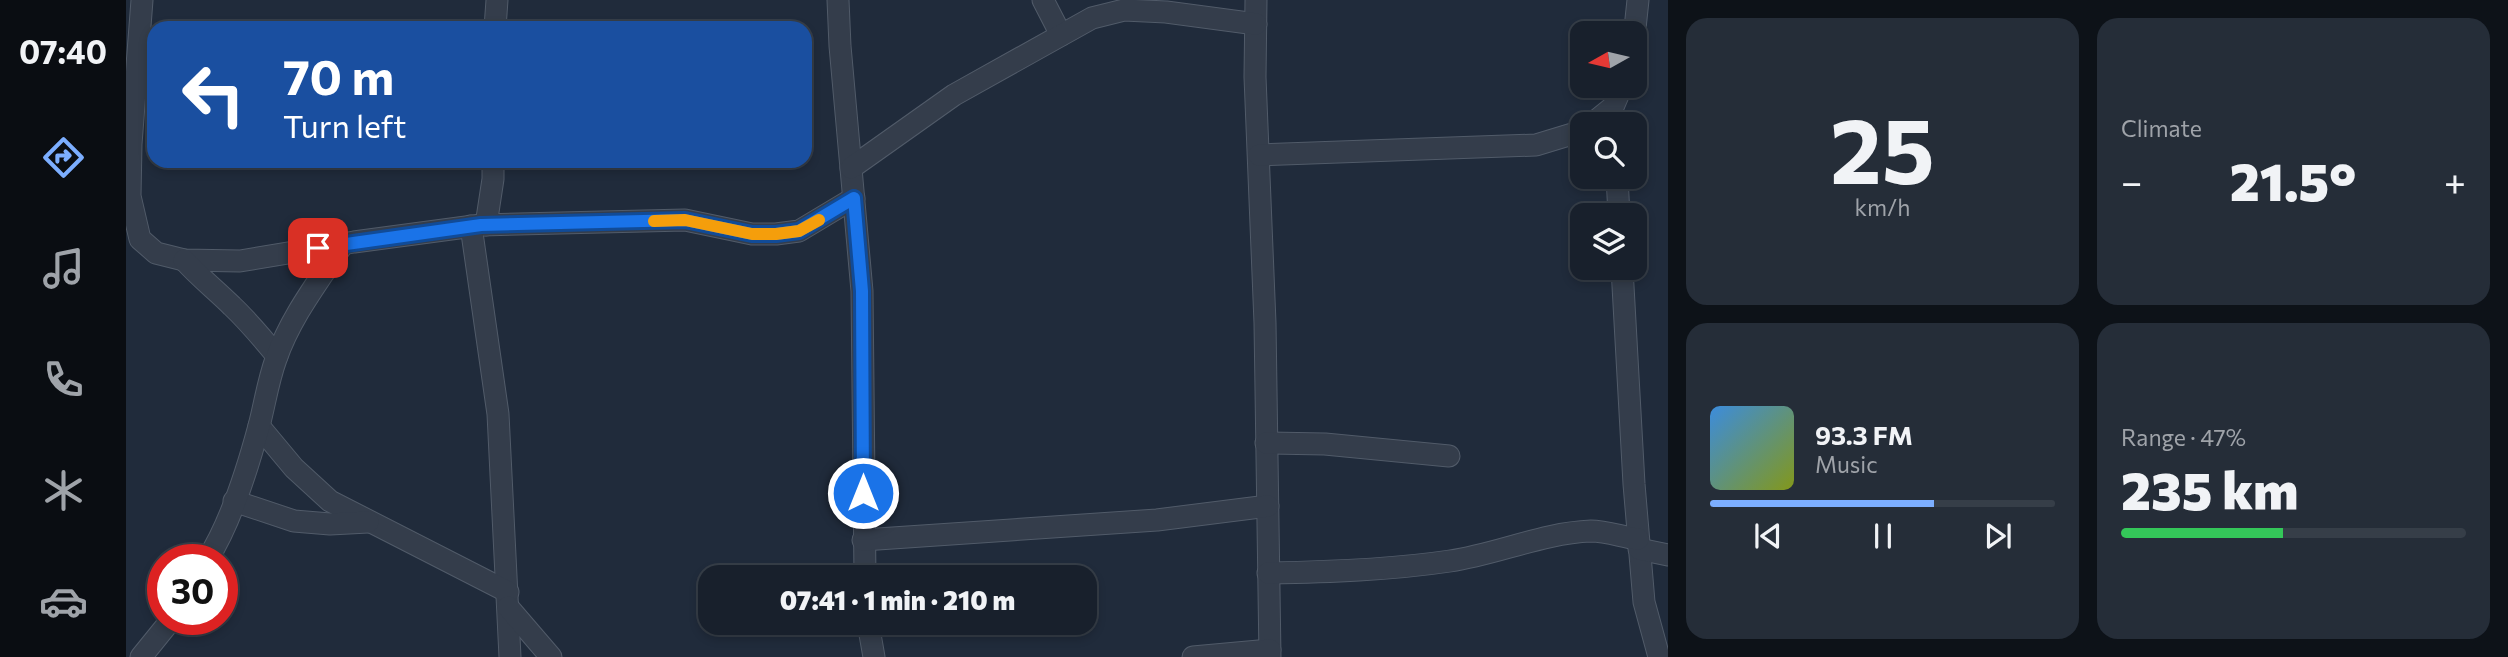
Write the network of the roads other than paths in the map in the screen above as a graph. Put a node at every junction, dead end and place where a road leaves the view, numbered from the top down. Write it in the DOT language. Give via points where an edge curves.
graph roads {
  1 [pos="142,0"];
  2 [pos="498,0"];
  3 [pos="838,0"];
  4 [pos="1043,0"];
  5 [pos="1256,0"];
  6 [pos="1638,0"];
  7 [pos="496,21"];
  8 [pos="1636,21"];
  9 [pos="1256,24"];
  10 [pos="1061,35"];
  11 [pos="1570,133"];
  12 [pos="1259,155"];
  13 [pos="492,168"];
  14 [pos="851,168"];
  15 [pos="854,198"];
  16 [pos="479,226"];
  17 [pos="133,240"];
  18 [pos="343,244"];
  19 [pos="184,260"];
  20 [pos="1623,280"];
  21 [pos="277,356"];
  22 [pos="259,426"];
  23 [pos="1266,443"];
  24 [pos="1449,456"];
  25 [pos="234,501"];
  26 [pos="1268,506"];
  27 [pos="371,522"];
  28 [pos="863,540"];
  29 [pos="214,544"];
  30 [pos="1639,544"];
  31 [pos="1668,555"];
  32 [pos="864,565"];
  33 [pos="1268,573"];
  34 [pos="508,600"];
  35 [pos="159,635"];
  36 [pos="871,635"];
  37 [pos="1270,654"];
  38 [pos="141,657"];
  39 [pos="510,657"];
  40 [pos="551,657"];
  41 [pos="874,657"];
  42 [pos="1193,657"];
  43 [pos="1659,657"];
  1 -- 17 [label="street" via="131,144"];
  2 -- 7 [label="street"];
  3 -- 14 [label="street"];
  4 -- 10 [label="street"];
  5 -- 9 [label="street"];
  6 -- 8 [label="street"];
  9 -- 10 [label="street" via="1124,10 1092,18"];
  9 -- 12 [label="street"];
  10 -- 14 [label="street" via="954,95"];
  11 -- 12 [label="street" via="1536,145"];
  12 -- 23 [label="street"];
  13 -- 16 [label="street"];
  14 -- 15 [label="street"];
  15 -- 16 [label="street" via="799,231 776,234 752,234 685,220"];
  15 -- 28 [label="street" via="862,291"];
  16 -- 18 [label="street"];
  16 -- 34 [label="street" via="498,414"];
  17 -- 19 [label="street" via="156,253"];
  18 -- 19 [label="street" via="240,261"];
  18 -- 21 [label="street" via="303,301"];
  19 -- 21 [label="street"];
  20 -- 30 [label="street"];
  21 -- 22 [label="street"];
  22 -- 25 [label="street"];
  22 -- 27 [label="street" via="330,501"];
  23 -- 24 [label="street"];
  23 -- 26 [label="street"];
  25 -- 27 [label="street" via="294,521"];
  25 -- 29 [label="street"];
  26 -- 28 [label="street" via="1157,520"];
  26 -- 33 [label="street"];
  27 -- 34 [label="street"];
  28 -- 32 [label="street"];
  30 -- 31 [label="street"];
  30 -- 33 [label="street" via="1593,531 1545,536 1449,561"];
  30 -- 43 [label="street" via="1644,602"];
  33 -- 37 [label="street"];
  34 -- 39 [label="street"];
  34 -- 40 [label="street"];
  35 -- 38 [label="street"];
  36 -- 41 [label="street"];
  37 -- 42 [label="street"];
}
